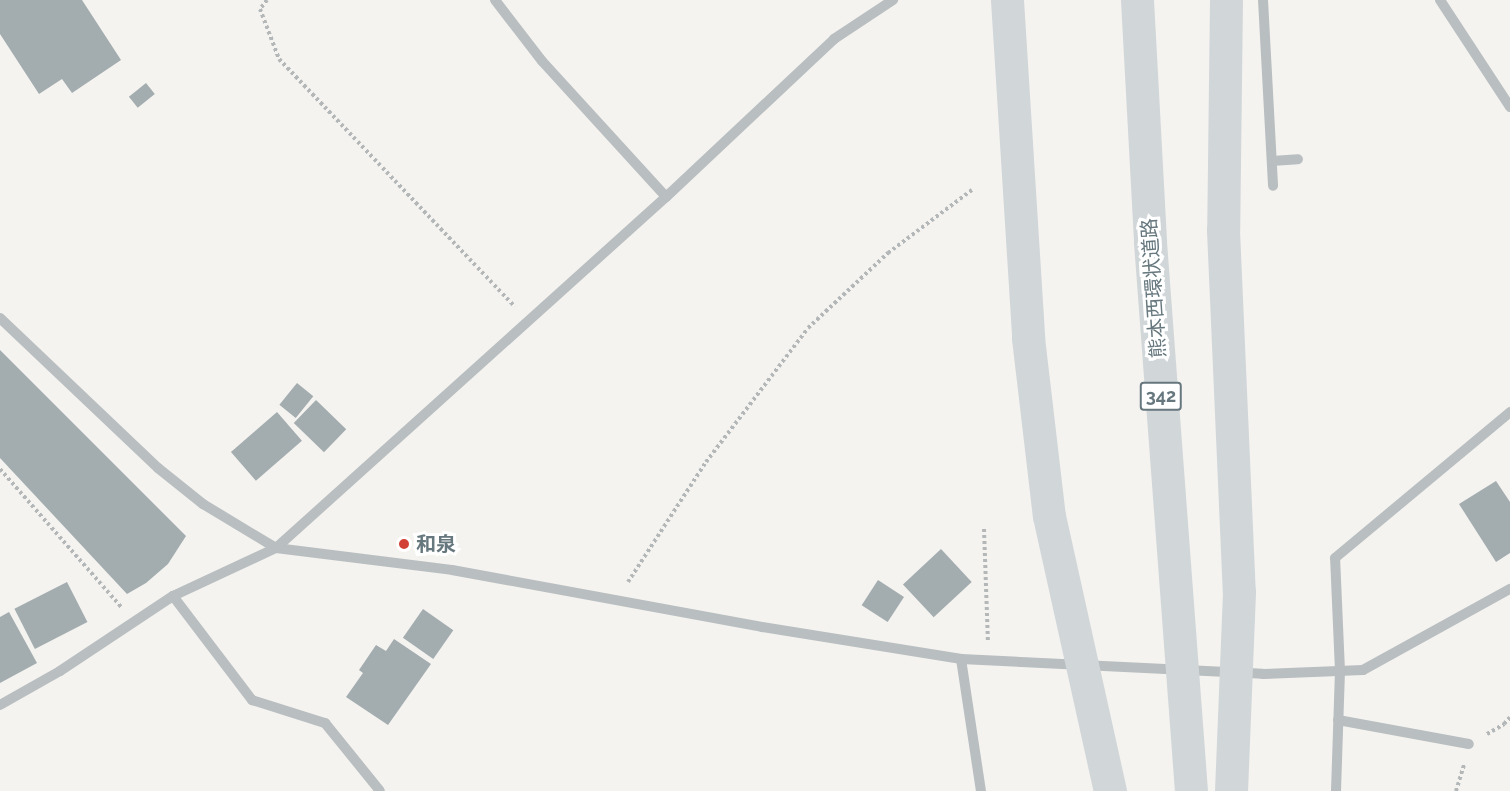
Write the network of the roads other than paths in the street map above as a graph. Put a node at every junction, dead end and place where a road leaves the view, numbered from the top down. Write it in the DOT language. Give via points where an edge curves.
graph roads {
  1 [pos="495,0"];
  2 [pos="893,0"];
  3 [pos="1007,0"];
  4 [pos="1137,0"];
  5 [pos="1226,0"];
  6 [pos="1263,0"];
  7 [pos="1440,0"];
  8 [pos="1510,107"];
  9 [pos="1298,159"];
  10 [pos="1272,161"];
  11 [pos="1274,186"];
  12 [pos="666,196"];
  13 [pos="0,318"];
  14 [pos="1510,412"];
  15 [pos="276,548"];
  16 [pos="1510,588"];
  17 [pos="173,596"];
  18 [pos="961,658"];
  19 [pos="1340,671"];
  20 [pos="0,705"];
  21 [pos="1338,720"];
  22 [pos="1469,744"];
  23 [pos="380,791"];
  24 [pos="981,791"];
  25 [pos="1110,791"];
  26 [pos="1191,791"];
  27 [pos="1230,791"];
  28 [pos="1336,791"];
  1 -- 12 [label="street" via="542,61"];
  2 -- 12 [label="street" via="834,39"];
  3 -- 25 [label="highway" via="1028,338 1049,516"];
  4 -- 26 [label="highway, 熊本西環状道路 / 342" via="1150,242"];
  5 -- 27 [label="highway" via="1223,230 1239,592"];
  6 -- 10 [label="street"];
  7 -- 8 [label="street"];
  9 -- 10 [label="street"];
  10 -- 11 [label="street"];
  12 -- 15 [label="street"];
  13 -- 15 [label="street" via="158,468 203,504"];
  14 -- 19 [label="street" via="1335,558"];
  15 -- 17 [label="street"];
  15 -- 18 [label="street" via="452,570"];
  16 -- 19 [label="street" via="1364,670"];
  17 -- 20 [label="street" via="60,671"];
  17 -- 23 [label="street" via="252,700 326,723"];
  18 -- 19 [label="street" via="1263,674"];
  18 -- 24 [label="street"];
  19 -- 21 [label="street"];
  21 -- 22 [label="street"];
  21 -- 28 [label="street"];
}
